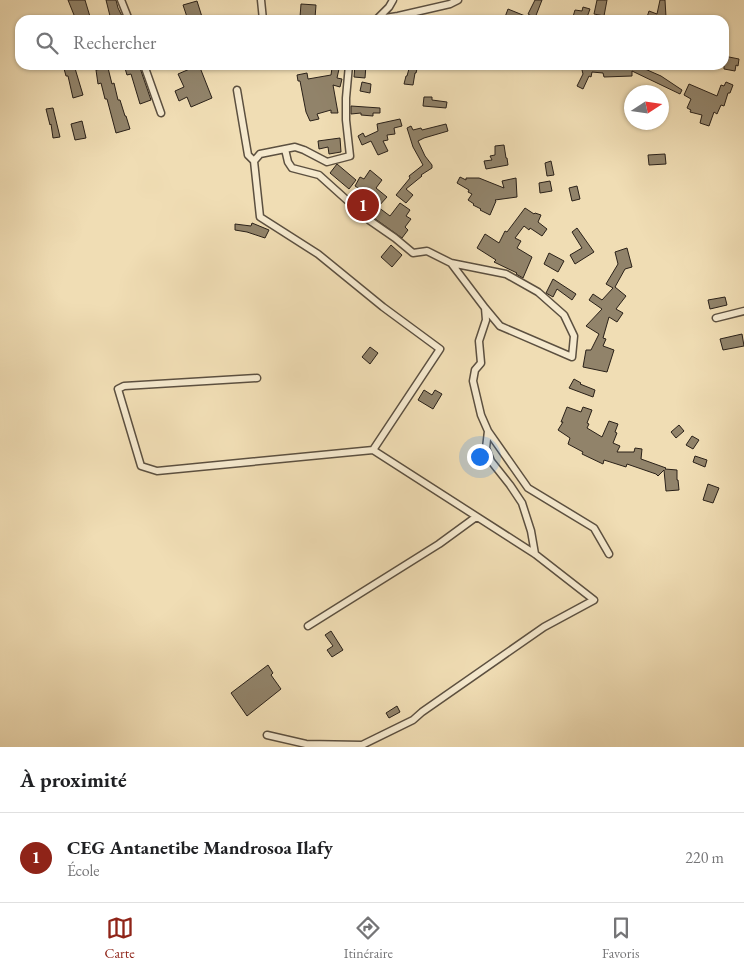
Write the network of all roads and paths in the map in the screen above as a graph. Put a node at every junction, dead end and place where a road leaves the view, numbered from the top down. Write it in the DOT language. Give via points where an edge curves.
graph roads {
  1 [pos="121,0"];
  2 [pos="260,0"];
  3 [pos="393,0"];
  4 [pos="458,0"];
  5 [pos="127,15"];
  6 [pos="262,15"];
  7 [pos="381,15"];
  8 [pos="402,15"];
  9 [pos="146,70"];
  10 [pos="349,70"];
  11 [pos="237,90"];
  12 [pos="162,113"];
  13 [pos="285,149"];
  14 [pos="254,161"];
  15 [pos="451,263"];
  16 [pos="485,308"];
  17 [pos="744,311"];
  18 [pos="716,318"];
  19 [pos="256,378"];
  20 [pos="488,431"];
  21 [pos="373,450"];
  22 [pos="476,517"];
  23 [pos="535,554"];
  24 [pos="609,554"];
  25 [pos="308,626"];
  26 [pos="267,735"];
  1 -- 5 [label="street"];
  2 -- 6 [label="street"];
  3 -- 7 [label="street"];
  4 -- 8 [label="street"];
  9 -- 12 [label="street"];
  10 -- 13 [label="street" via="346,120 350,156 327,162 296,147"];
  11 -- 14 [label="street" via="248,155"];
  13 -- 14 [label="street" via="260,154"];
  13 -- 15 [label="street" via="292,168 319,175 369,220 413,253 427,251"];
  14 -- 21 [label="street" via="260,217 318,254 440,349"];
  15 -- 16 [label="street"];
  15 -- 16 [label="street" via="506,274 538,292 564,315 574,336 572,357 500,326"];
  16 -- 20 [label="street" via="486,320 479,341 481,363 472,381"];
  17 -- 18 [label="street"];
  19 -- 21 [label="street" via="124,386 118,389 141,466 157,471"];
  20 -- 23 [label="street" via="486,448 491,461 522,503"];
  20 -- 24 [label="street" via="528,488 594,528"];
  21 -- 22 [label="street"];
  22 -- 23 [label="street"];
  22 -- 25 [label="street"];
  23 -- 26 [label="street" via="594,600 544,626 413,720 362,745 306,744"];
}
